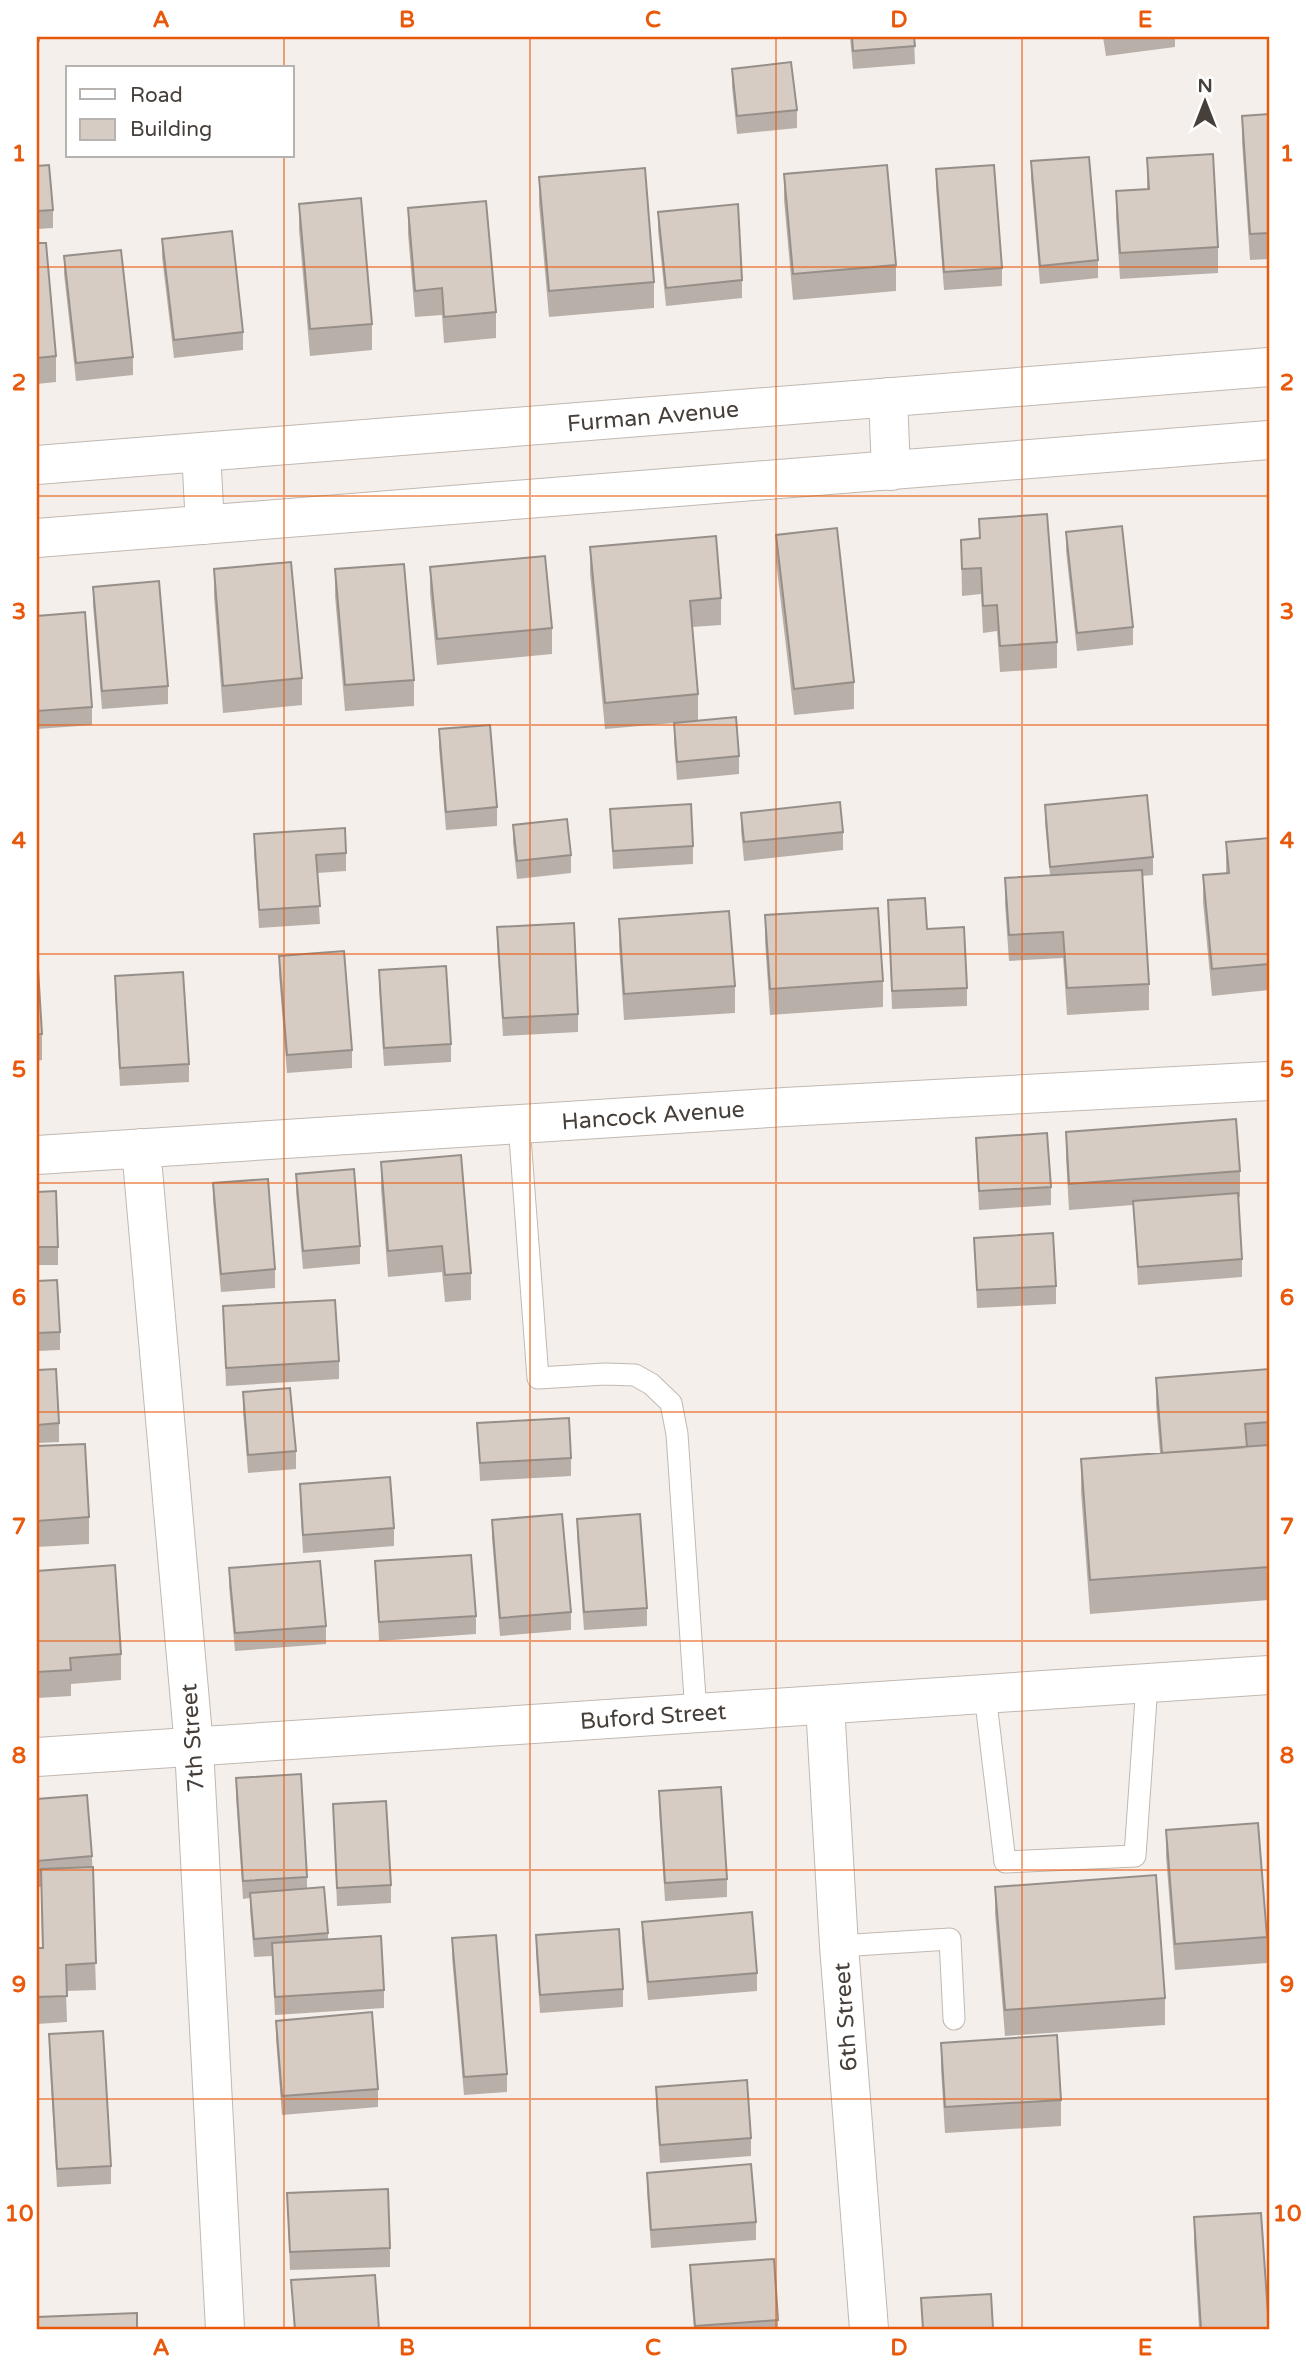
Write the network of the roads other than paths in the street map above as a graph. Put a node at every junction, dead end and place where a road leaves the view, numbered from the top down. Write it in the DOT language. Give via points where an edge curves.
graph roads {
  1 [pos="1269,367"];
  2 [pos="888,397"];
  3 [pos="1269,440"];
  4 [pos="201,452"];
  5 [pos="37,465"];
  6 [pos="891,471"];
  7 [pos="205,525"];
  8 [pos="37,538"];
  9 [pos="1269,1081"];
  10 [pos="519,1124"];
  11 [pos="141,1148"];
  12 [pos="37,1155"];
  13 [pos="1269,1675"];
  14 [pos="1147,1684"];
  15 [pos="985,1694"];
  16 [pos="825,1705"];
  17 [pos="696,1713"];
  18 [pos="194,1747"];
  19 [pos="37,1757"];
  20 [pos="839,1947"];
  21 [pos="954,2019"];
  22 [pos="225,2329"];
  23 [pos="869,2329"];
  1 -- 2 [label="street, Furman Avenue"];
  2 -- 4 [label="street, Furman Avenue"];
  2 -- 6 [label="street"];
  3 -- 6 [label="street"];
  4 -- 5 [label="street, Furman Avenue"];
  4 -- 7 [label="street"];
  6 -- 7 [label="street"];
  7 -- 8 [label="street"];
  9 -- 10 [label="street, Hancock Avenue"];
  10 -- 11 [label="street, Hancock Avenue"];
  10 -- 17 [label="lane" via="538,1378 635,1375 671,1402"];
  11 -- 12 [label="street, Hancock Avenue"];
  11 -- 18 [label="street, 7th Street"];
  13 -- 14 [label="street, Buford Street"];
  14 -- 15 [label="street, Buford Street"];
  14 -- 15 [label="lane" via="1135,1856 1006,1863"];
  15 -- 16 [label="street, Buford Street"];
  16 -- 17 [label="street, Buford Street"];
  16 -- 20 [label="street, 6th Street"];
  17 -- 18 [label="street, Buford Street"];
  18 -- 19 [label="street, Buford Street"];
  18 -- 22 [label="street, 7th Street"];
  20 -- 21 [label="lane" via="950,1939"];
  20 -- 23 [label="street, 6th Street"];
}
